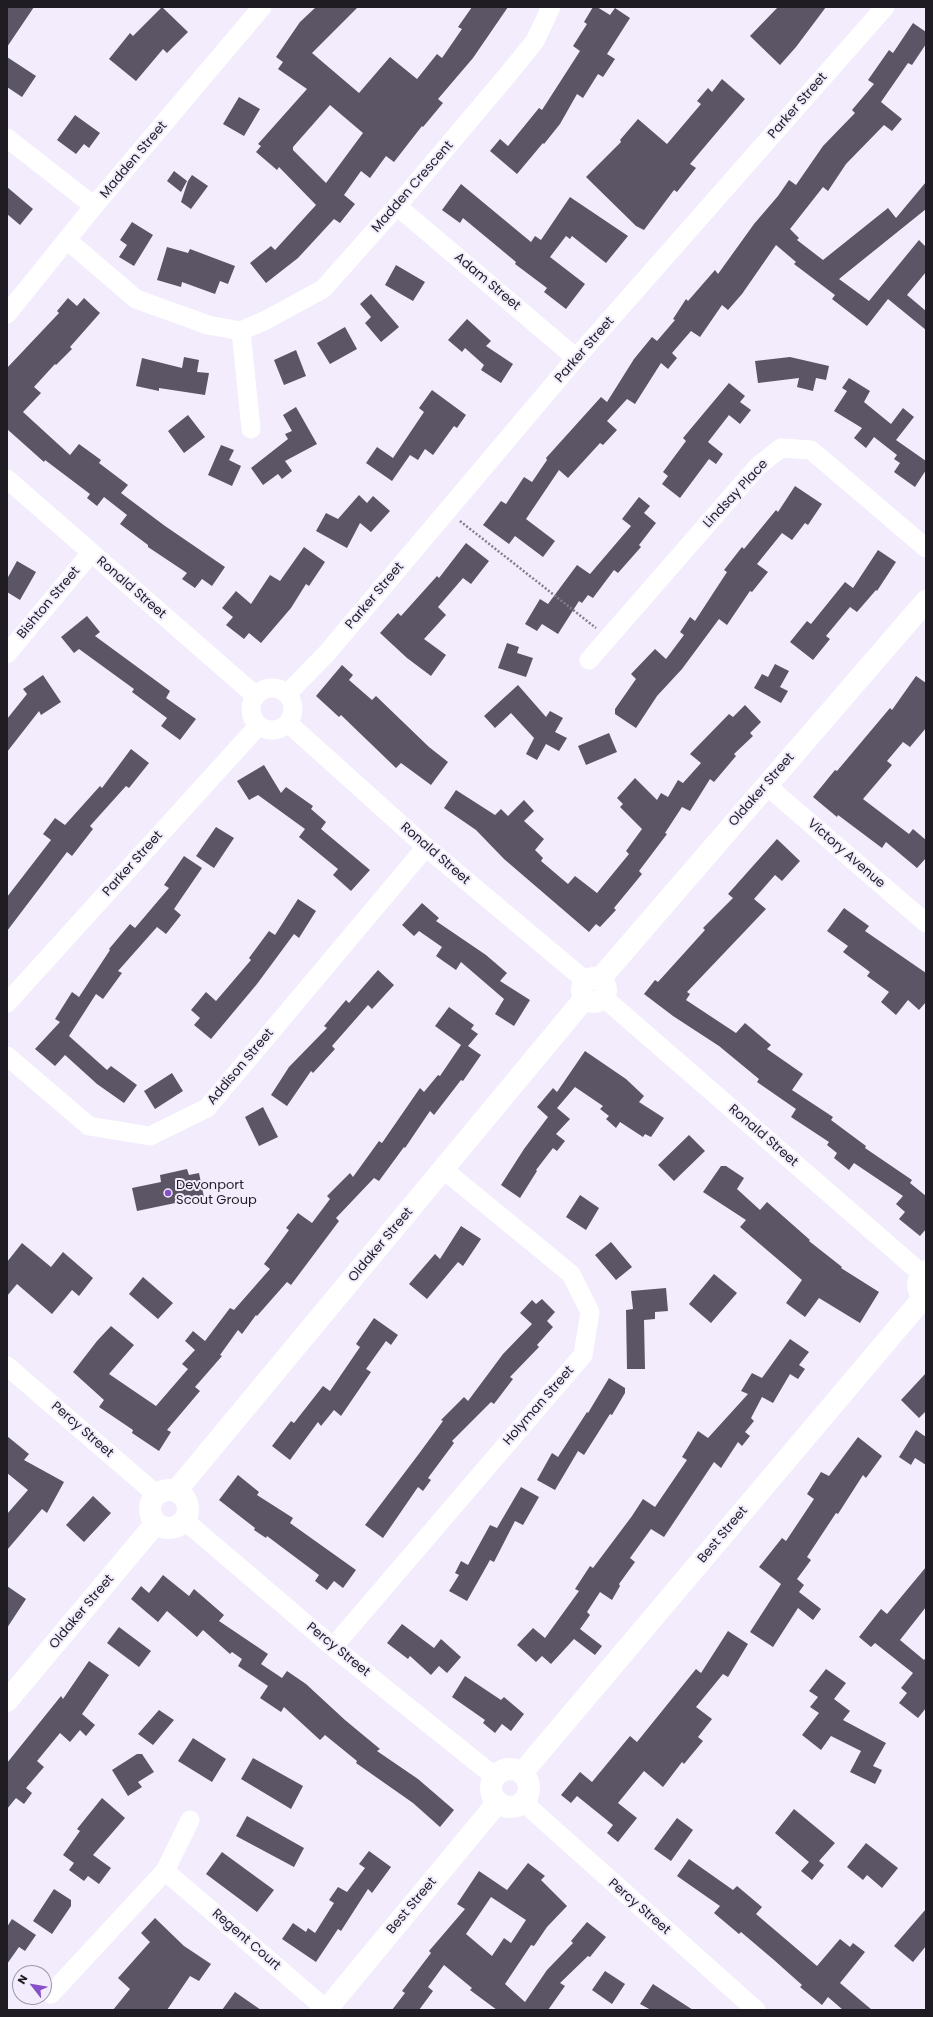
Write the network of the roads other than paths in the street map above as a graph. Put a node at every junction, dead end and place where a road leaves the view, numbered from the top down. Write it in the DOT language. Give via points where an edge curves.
graph roads {
  1 [pos="262,7"];
  2 [pos="551,7"];
  3 [pos="885,7"];
  4 [pos="7,138"];
  5 [pos="94,206"];
  6 [pos="397,206"];
  7 [pos="67,240"];
  8 [pos="7,314"];
  9 [pos="241,331"];
  10 [pos="576,358"];
  11 [pos="251,429"];
  12 [pos="7,479"];
  13 [pos="926,548"];
  14 [pos="91,553"];
  15 [pos="926,601"];
  16 [pos="7,654"];
  17 [pos="589,660"];
  18 [pos="287,694"];
  19 [pos="256,696"];
  20 [pos="288,723"];
  21 [pos="259,726"];
  22 [pos="766,785"];
  23 [pos="426,846"];
  24 [pos="926,923"];
  25 [pos="593,989"];
  26 [pos="7,1003"];
  27 [pos="7,1056"];
  28 [pos="444,1170"];
  29 [pos="924,1273"];
  30 [pos="925,1298"];
  31 [pos="7,1366"];
  32 [pos="167,1493"];
  33 [pos="184,1520"];
  34 [pos="156,1523"];
  35 [pos="333,1647"];
  36 [pos="7,1701"];
  37 [pos="522,1773"];
  38 [pos="494,1776"];
  39 [pos="498,1802"];
  40 [pos="522,1802"];
  41 [pos="190,1820"];
  42 [pos="165,1871"];
  43 [pos="52,1993"];
  44 [pos="327,2010"];
  45 [pos="756,2010"];
  1 -- 5 [label="street, Madden Street"];
  2 -- 6 [label="street, Madden Crescent" via="535,41"];
  3 -- 10 [label="street, Parker Street"];
  4 -- 5 [label="street"];
  5 -- 7 [label="street, Madden Street"];
  6 -- 9 [label="street, Madden Crescent" via="323,289"];
  6 -- 10 [label="street, Adam Street"];
  7 -- 8 [label="street, Madden Street"];
  7 -- 9 [label="street" via="136,299 208,325"];
  9 -- 11 [label="street"];
  10 -- 18 [label="street, Parker Street" via="327,653"];
  12 -- 14 [label="street, Ronald Street"];
  13 -- 17 [label="street, Lindsay Place" via="811,450 781,448 758,466"];
  14 -- 16 [label="street, Bishton Street"];
  14 -- 19 [label="street, Ronald Street"];
  15 -- 22 [label="street, Oldaker Street"];
  18 -- 19 [label="street" via="281,690 268,689"];
  18 -- 20 [label="street" via="293,705"];
  19 -- 21 [label="street" via="252,714"];
  20 -- 21 [label="street" via="277,730"];
  20 -- 23 [label="street, Ronald Street"];
  21 -- 26 [label="street, Parker Street"];
  22 -- 24 [label="street, Victory Avenue"];
  22 -- 25 [label="street, Oldaker Street"];
  23 -- 25 [label="street, Ronald Street"];
  23 -- 27 [label="street, Addison Street" via="207,1108 150,1136 89,1126"];
  25 -- 28 [label="street, Oldaker Street"];
  25 -- 29 [label="street, Ronald Street"];
  28 -- 32 [label="street, Oldaker Street"];
  28 -- 35 [label="street, Holyman Street" via="571,1274 590,1312 583,1355"];
  29 -- 30 [label="street" via="918,1288"];
  30 -- 37 [label="street, Best Street"];
  31 -- 32 [label="street, Percy Street"];
  32 -- 33 [label="street" via="184,1498 188,1509"];
  32 -- 34 [label="street" via="150,1506"];
  33 -- 34 [label="street" via="170,1528"];
  33 -- 35 [label="street, Percy Street"];
  34 -- 36 [label="street, Oldaker Street"];
  35 -- 38 [label="street, Percy Street"];
  37 -- 38 [label="street" via="505,1769"];
  37 -- 40 [label="street" via="527,1778 529,1791"];
  38 -- 39 [label="street" via="490,1788"];
  39 -- 40 [label="street" via="510,1807"];
  39 -- 44 [label="street, Best Street"];
  40 -- 45 [label="street, Percy Street"];
  41 -- 42 [label="street"];
  42 -- 43 [label="street"];
  42 -- 44 [label="street, Regent Court"];
}
